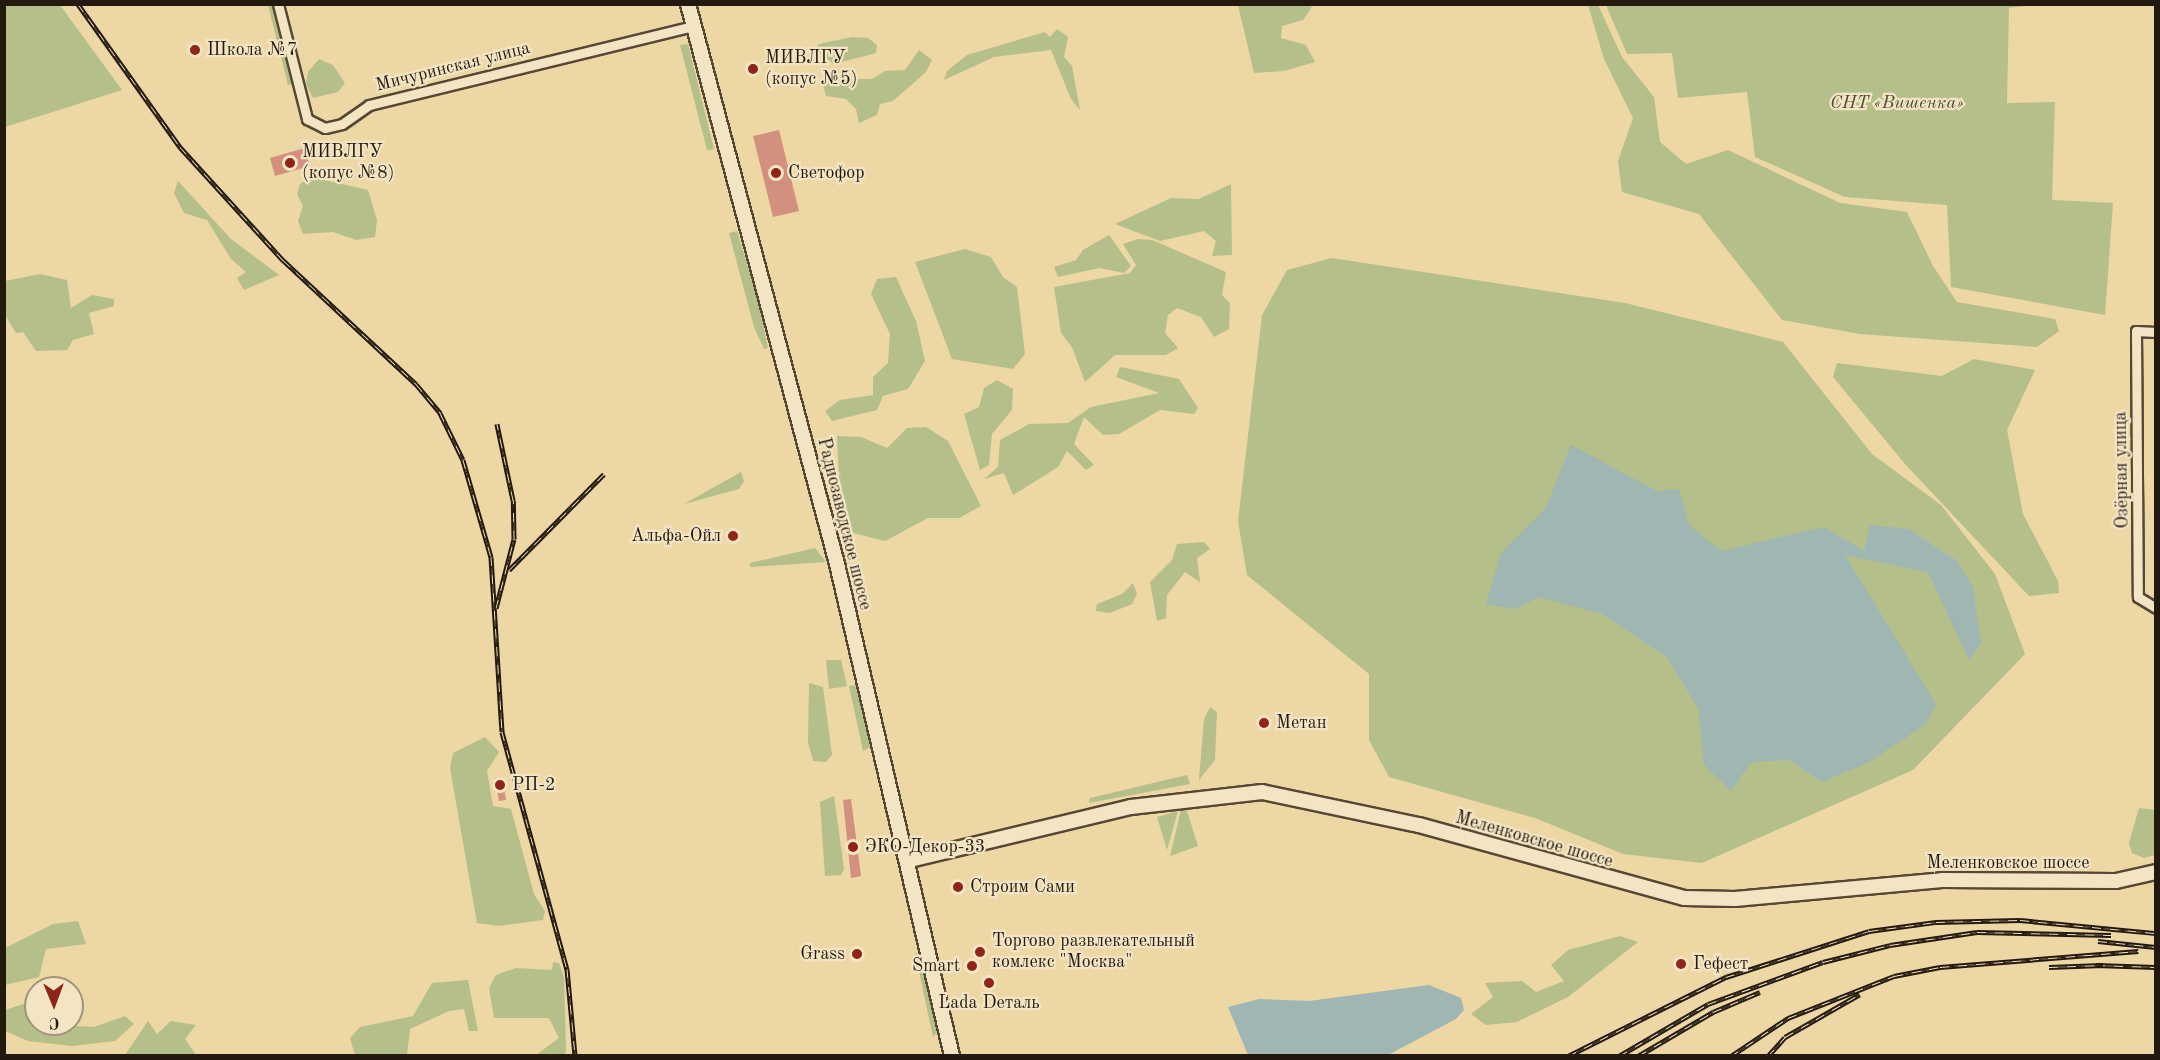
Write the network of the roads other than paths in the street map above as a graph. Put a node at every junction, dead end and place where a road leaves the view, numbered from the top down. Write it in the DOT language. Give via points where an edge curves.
graph roads {
  1 [pos="278,4"];
  2 [pos="688,4"];
  3 [pos="694,26"];
  4 [pos="2156,333"];
  5 [pos="2156,608"];
  6 [pos="910,860"];
  7 [pos="2156,872"];
  8 [pos="952,1056"];
  1 -- 3 [label="street, Мичуринская улица" via="313,125 342,124 369,105"];
  2 -- 3 [label="main road, Радиозаводское шоссе"];
  3 -- 6 [label="main road, Радиозаводское шоссе"];
  4 -- 5 [label="street, Озёрная улица" via="2136,331 2138,597"];
  6 -- 7 [label="main road, Меленковское шоссе" via="1131,807 1262,792 1419,825 1684,898 1735,899 1942,880 2116,881"];
  6 -- 8 [label="main road, Радиозаводское шоссе"];
}
